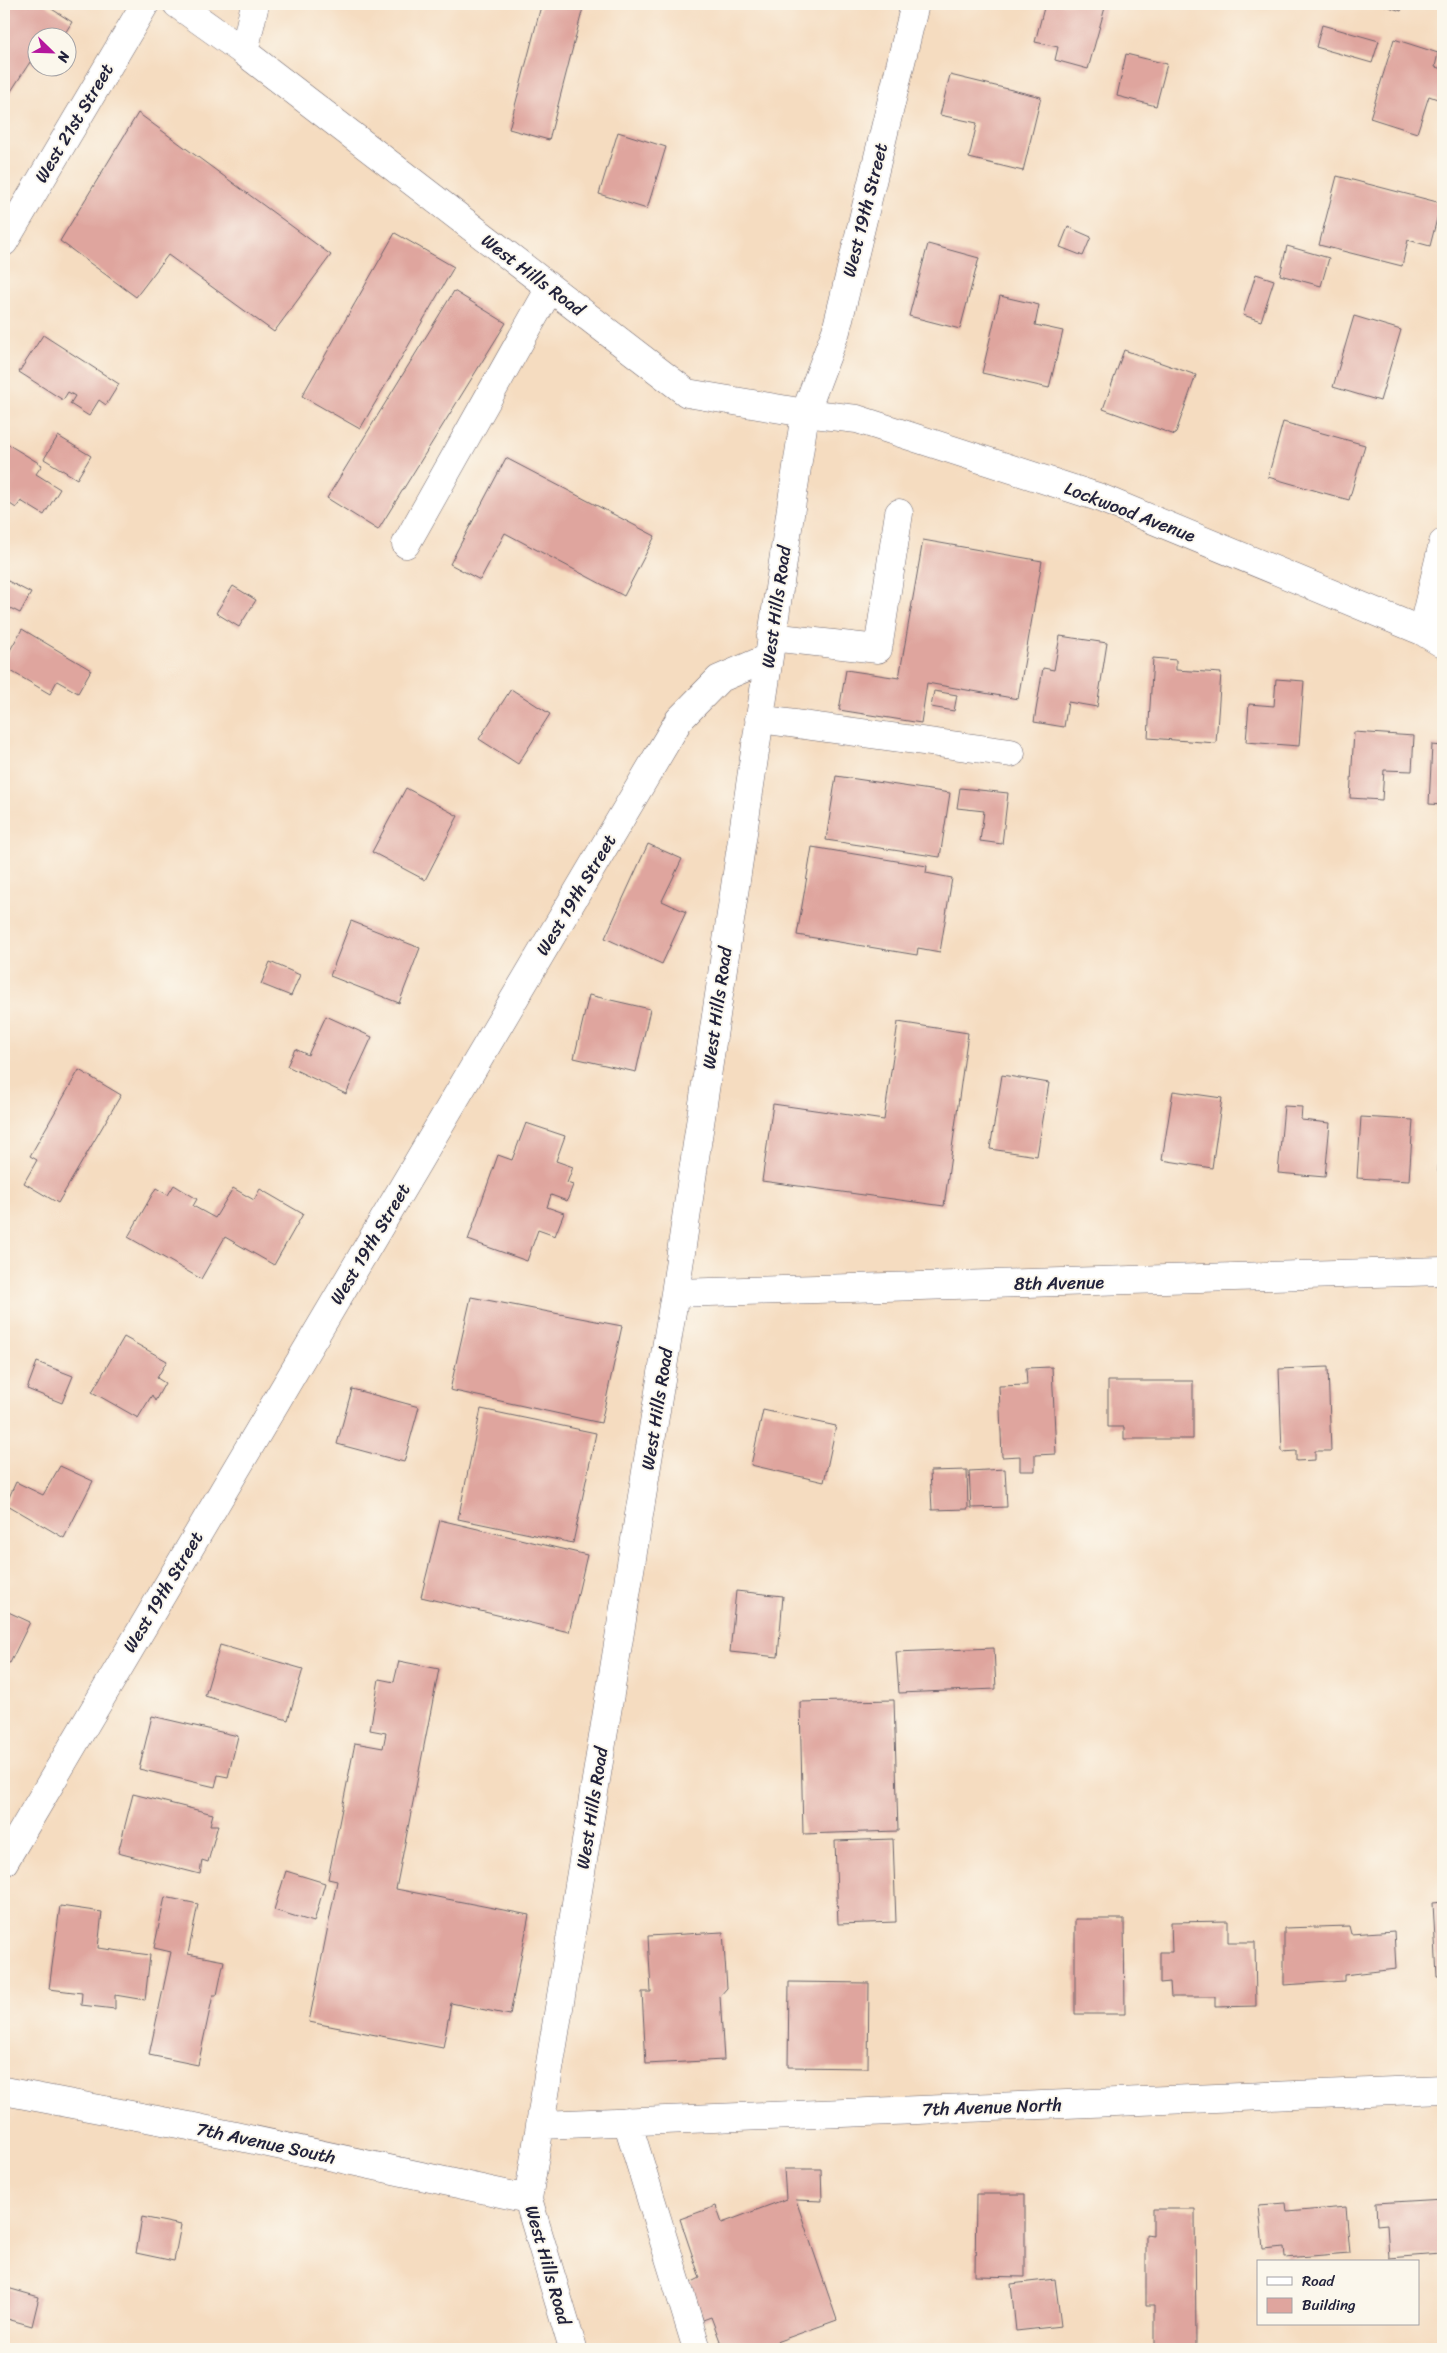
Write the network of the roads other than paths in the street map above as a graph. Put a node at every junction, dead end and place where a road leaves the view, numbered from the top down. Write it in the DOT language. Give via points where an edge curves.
graph roads {
  1 [pos="145,4"];
  2 [pos="177,4"];
  3 [pos="255,4"];
  4 [pos="915,4"];
  5 [pos="244,52"];
  6 [pos="4,242"];
  7 [pos="550,288"];
  8 [pos="805,413"];
  9 [pos="899,513"];
  10 [pos="1443,543"];
  11 [pos="406,544"];
  12 [pos="1433,638"];
  13 [pos="769,648"];
  14 [pos="759,719"];
  15 [pos="1011,753"];
  16 [pos="1443,1271"];
  17 [pos="675,1294"];
  18 [pos="4,1862"];
  19 [pos="1443,2089"];
  20 [pos="4,2091"];
  21 [pos="627,2121"];
  22 [pos="541,2125"];
  23 [pos="528,2200"];
  24 [pos="573,2349"];
  25 [pos="697,2349"];
  1 -- 6 [label="street, West 21st Street"];
  2 -- 5 [label="street, West Hills Road"];
  3 -- 5 [label="street"];
  4 -- 8 [label="street, West 19th Street" via="836,331"];
  5 -- 7 [label="street, West Hills Road"];
  7 -- 8 [label="street, West Hills Road" via="687,393"];
  7 -- 11 [label="street"];
  8 -- 12 [label="street, Lockwood Avenue" via="857,419 1098,497"];
  8 -- 13 [label="street, West Hills Road"];
  9 -- 13 [label="street" via="878,649"];
  10 -- 12 [label="street"];
  13 -- 14 [label="street, West Hills Road"];
  13 -- 18 [label="street, West 19th Street" via="719,679 679,720"];
  14 -- 15 [label="street"];
  14 -- 17 [label="street, West Hills Road"];
  16 -- 17 [label="street, 8th Avenue"];
  17 -- 22 [label="street, West Hills Road"];
  19 -- 21 [label="street, 7th Avenue North"];
  20 -- 23 [label="street, 7th Avenue South" via="189,2126"];
  21 -- 22 [label="street, 7th Avenue North"];
  21 -- 25 [label="street"];
  22 -- 23 [label="street, West Hills Road"];
  23 -- 24 [label="street, West Hills Road"];
}
